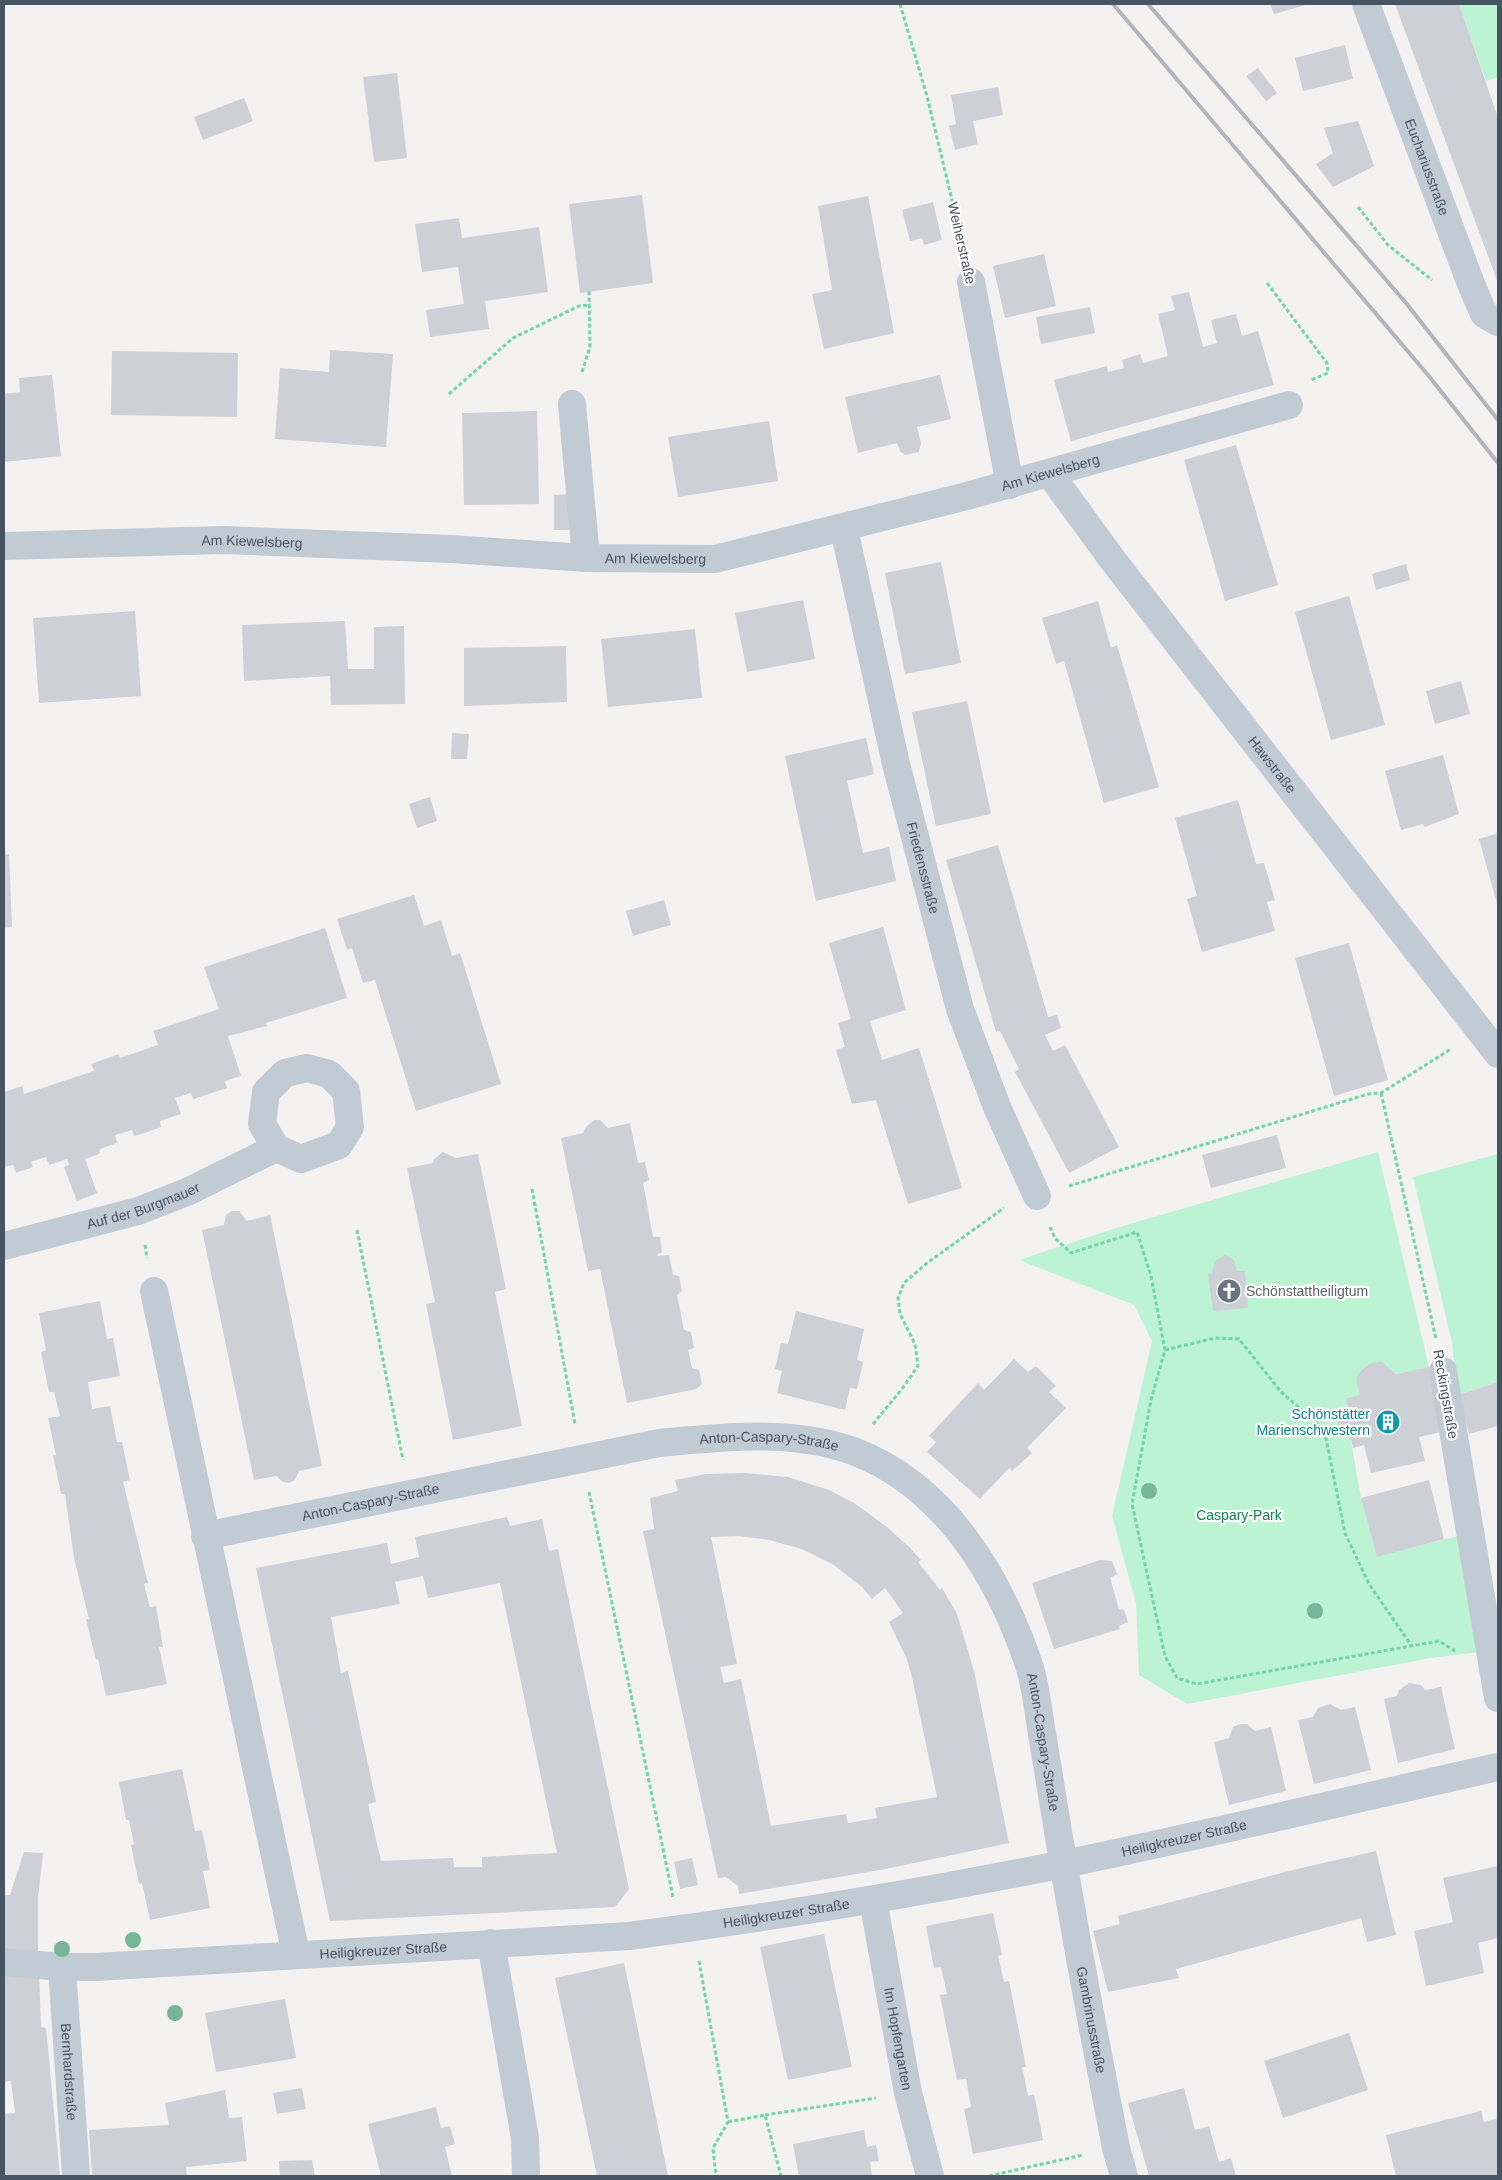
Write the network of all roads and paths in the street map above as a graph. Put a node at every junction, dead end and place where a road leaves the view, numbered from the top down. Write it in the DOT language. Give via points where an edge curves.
graph roads {
  1 [pos="900,4"];
  2 [pos="1366,4"];
  3 [pos="1358,207"];
  4 [pos="1388,244"];
  5 [pos="971,282"];
  6 [pos="1267,282"];
  7 [pos="590,291"];
  8 [pos="590,305"];
  9 [pos="1498,322"];
  10 [pos="449,394"];
  11 [pos="572,404"];
  12 [pos="1289,405"];
  13 [pos="1050,474"];
  14 [pos="1010,484"];
  15 [pos="844,529"];
  16 [pos="4,546"];
  17 [pos="586,558"];
  18 [pos="1458,1045"];
  19 [pos="1498,1054"];
  20 [pos="1381,1093"];
  21 [pos="276,1148"];
  22 [pos="532,1189"];
  23 [pos="1037,1196"];
  24 [pos="138,1211"];
  25 [pos="357,1230"];
  26 [pos="4,1246"];
  27 [pos="154,1291"];
  28 [pos="1165,1350"];
  29 [pos="1443,1371"];
  30 [pos="853,1451"];
  31 [pos="582,1460"];
  32 [pos="410,1495"];
  33 [pos="206,1536"];
  34 [pos="1412,1645"];
  35 [pos="1462,1655"];
  36 [pos="1498,1698"];
  37 [pos="1498,1767"];
  38 [pos="1065,1864"];
  39 [pos="873,1900"];
  40 [pos="686,1928"];
  41 [pos="490,1943"];
  42 [pos="296,1954"];
  43 [pos="4,1962"];
  44 [pos="62,1967"];
  45 [pos="908,2093"];
  46 [pos="765,2115"];
  47 [pos="728,2122"];
  48 [pos="1116,2148"];
  49 [pos="76,2176"];
  50 [pos="526,2176"];
  51 [pos="716,2176"];
  52 [pos="782,2176"];
  53 [pos="930,2176"];
  54 [pos="989,2176"];
  55 [pos="1124,2176"];
  1 -- 5 [label="path, Weiherstraße"];
  2 -- 9 [label="street, Euchariusstraße" via="1471,284 1484,314"];
  3 -- 4 [label="path"];
  5 -- 14 [label="street, Weiherstraße"];
  6 -- 12 [label="path" via="1327,363 1328,374 1292,387"];
  7 -- 8 [label="path"];
  8 -- 10 [label="path" via="579,306 512,338"];
  8 -- 11 [label="path" via="590,347"];
  11 -- 17 [label="street"];
  12 -- 13 [label="street, Am Kiewelsberg"];
  13 -- 14 [label="street, Am Kiewelsberg"];
  13 -- 19 [label="street, Hawstraße" via="1112,559"];
  14 -- 15 [label="street, Am Kiewelsberg"];
  15 -- 17 [label="street, Am Kiewelsberg" via="716,559"];
  15 -- 23 [label="street, Friedensstraße" via="896,764 960,1009"];
  16 -- 17 [label="street, Am Kiewelsberg" via="224,540"];
  18 -- 20 [label="path"];
  20 -- 23 [label="path" via="1368,1094"];
  20 -- 29 [label="path, Reckingstraße"];
  21 -- 24 [label="street, Auf der Burgmauer" via="187,1192"];
  22 -- 31 [label="path"];
  23 -- 28 [label="path" via="1055,1238 1071,1253 1137,1232 1151,1276"];
  23 -- 30 [label="path" via="1003,1209 904,1283 898,1298 900,1314 915,1344 918,1366"];
  24 -- 26 [label="street, Auf der Burgmauer"];
  24 -- 27 [label="path"];
  25 -- 32 [label="path"];
  27 -- 33 [label="street"];
  28 -- 34 [label="path" via="1215,1338 1239,1339 1281,1392 1324,1428 1345,1532 1370,1584"];
  28 -- 34 [label="path" via="1150,1400 1132,1504 1165,1656 1177,1678 1197,1684"];
  29 -- 36 [label="street, Reckingstraße"];
  30 -- 31 [label="street, Anton-Caspary-Straße" via="808,1440 733,1436 659,1444"];
  30 -- 38 [label="street, Anton-Caspary-Straße" via="918,1489 976,1552 998,1590 1029,1664"];
  31 -- 32 [label="street, Anton-Caspary-Straße"];
  31 -- 40 [label="path"];
  32 -- 33 [label="street, Anton-Caspary-Straße"];
  33 -- 42 [label="street"];
  34 -- 35 [label="path" via="1439,1641"];
  37 -- 38 [label="street, Heiligkreuzer Straße"];
  38 -- 39 [label="street, Heiligkreuzer Straße"];
  38 -- 48 [label="street, Gambrinusstraße"];
  39 -- 40 [label="street, Heiligkreuzer Straße"];
  39 -- 45 [label="street, Im Hopfengarten"];
  40 -- 41 [label="street, Heiligkreuzer Straße" via="629,1936"];
  40 -- 47 [label="path"];
  41 -- 42 [label="street, Heiligkreuzer Straße"];
  41 -- 50 [label="street" via="525,2138"];
  42 -- 44 [label="street, Heiligkreuzer Straße"];
  43 -- 44 [label="street, Heiligkreuzer Straße"];
  44 -- 49 [label="street, Bernhardstraße"];
  45 -- 46 [label="path"];
  45 -- 53 [label="street, Im Hopfengarten"];
  46 -- 47 [label="path"];
  46 -- 52 [label="path"];
  47 -- 51 [label="path" via="713,2148"];
  48 -- 54 [label="path"];
  48 -- 55 [label="street, Gambrinusstraße"];
}
